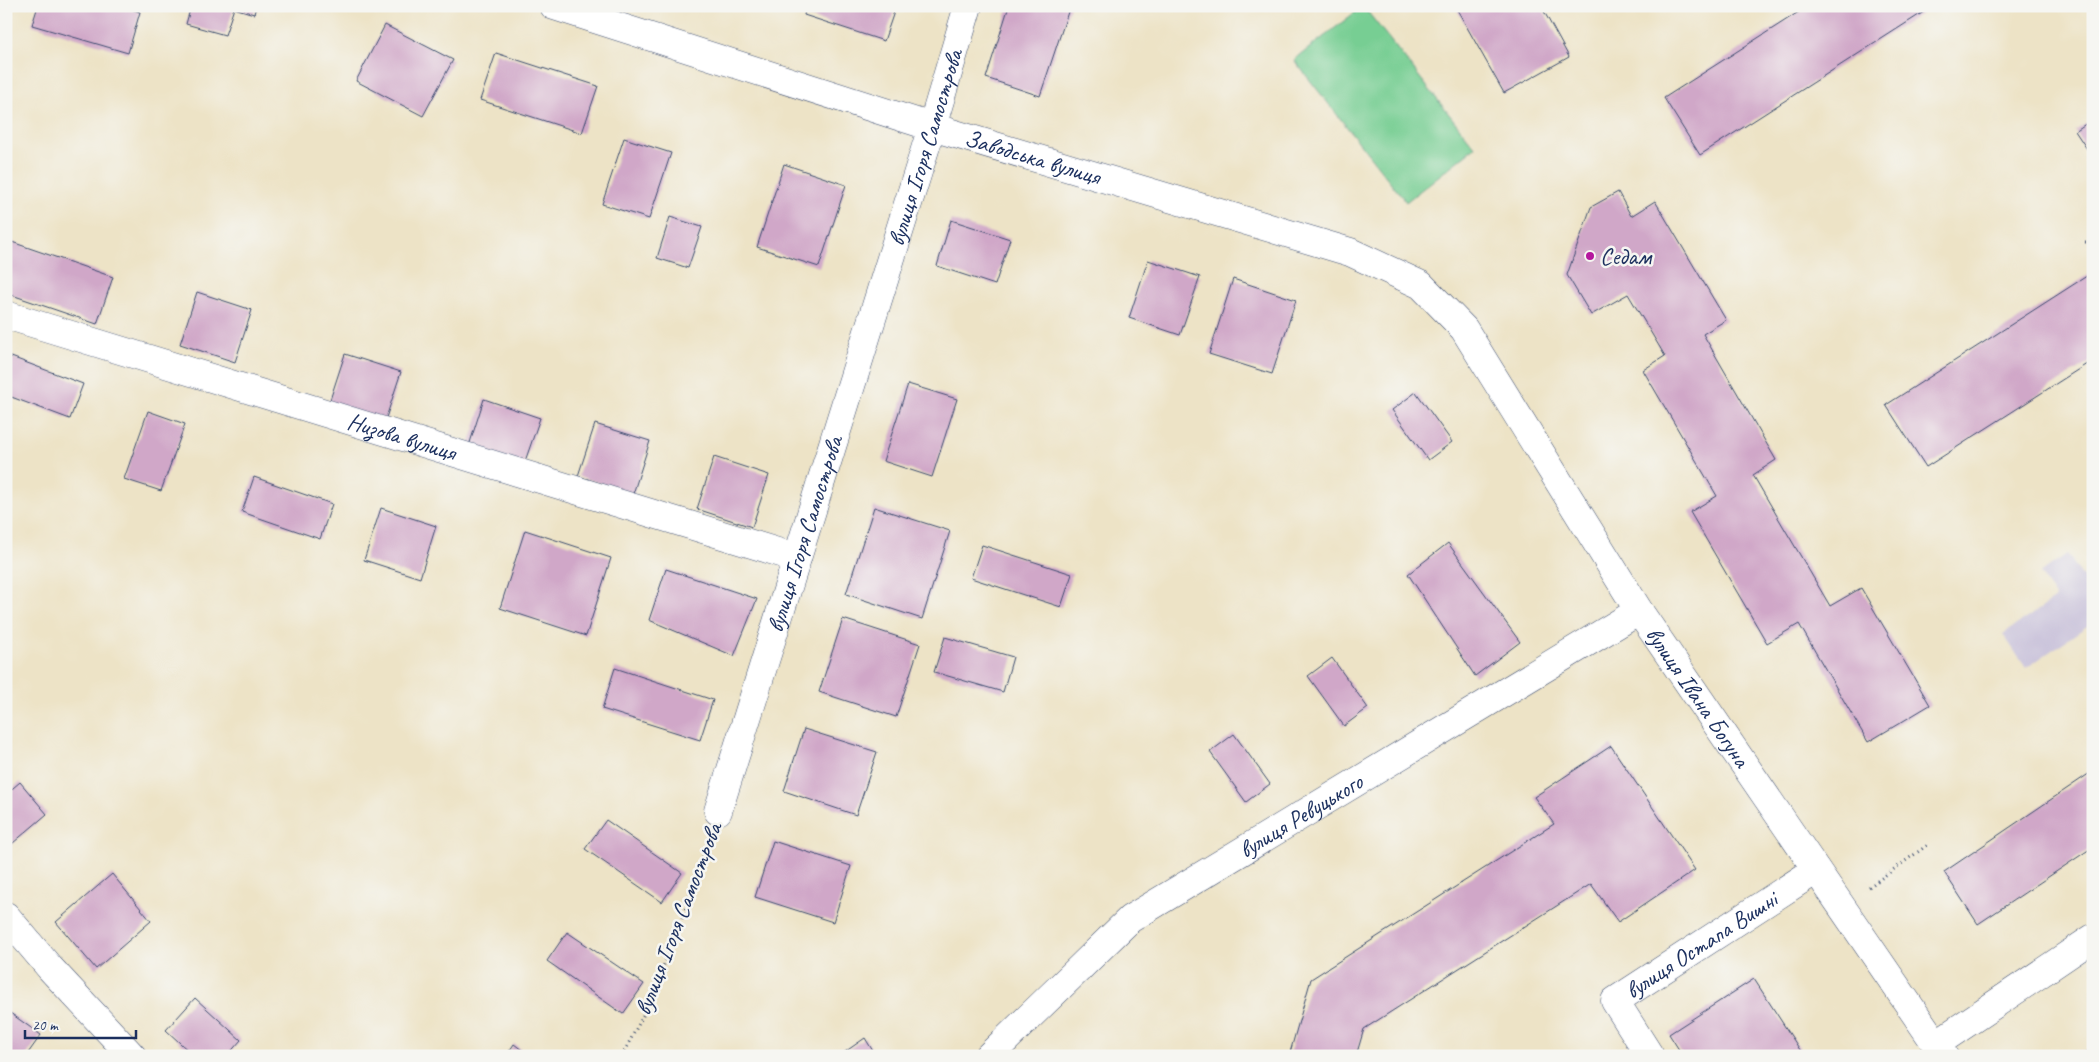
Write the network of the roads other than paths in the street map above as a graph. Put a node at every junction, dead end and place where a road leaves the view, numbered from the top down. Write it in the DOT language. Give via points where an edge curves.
graph roads {
  1 [pos="554,6"];
  2 [pos="968,6"];
  3 [pos="932,127"];
  4 [pos="6,315"];
  5 [pos="1464,329"];
  6 [pos="797,558"];
  7 [pos="1639,611"];
  8 [pos="718,811"];
  9 [pos="1816,870"];
  10 [pos="6,916"];
  11 [pos="2093,938"];
  12 [pos="1940,1050"];
  13 [pos="132,1056"];
  14 [pos="989,1056"];
  15 [pos="1650,1056"];
  1 -- 3 [label="street, Заводська вулиця"];
  2 -- 3 [label="street, вулиця Ігоря Самострова"];
  3 -- 5 [label="street, Заводська вулиця" via="1350,252 1421,285"];
  3 -- 6 [label="street, вулиця Ігоря Самострова"];
  4 -- 6 [label="street, Низова вулиця"];
  5 -- 7 [label="street, вулиця Івана Богуна"];
  6 -- 8 [label="street, вулиця Ігоря Самострова"];
  7 -- 9 [label="street, вулиця Івана Богуна"];
  7 -- 14 [label="street, вулиця Ревуцького" via="1130,919"];
  9 -- 12 [label="street, вулиця Івана Богуна"];
  9 -- 15 [label="street, вулиця Остапа Вишні" via="1615,1001"];
  10 -- 13 [label="street"];
  11 -- 12 [label="street"];
}
